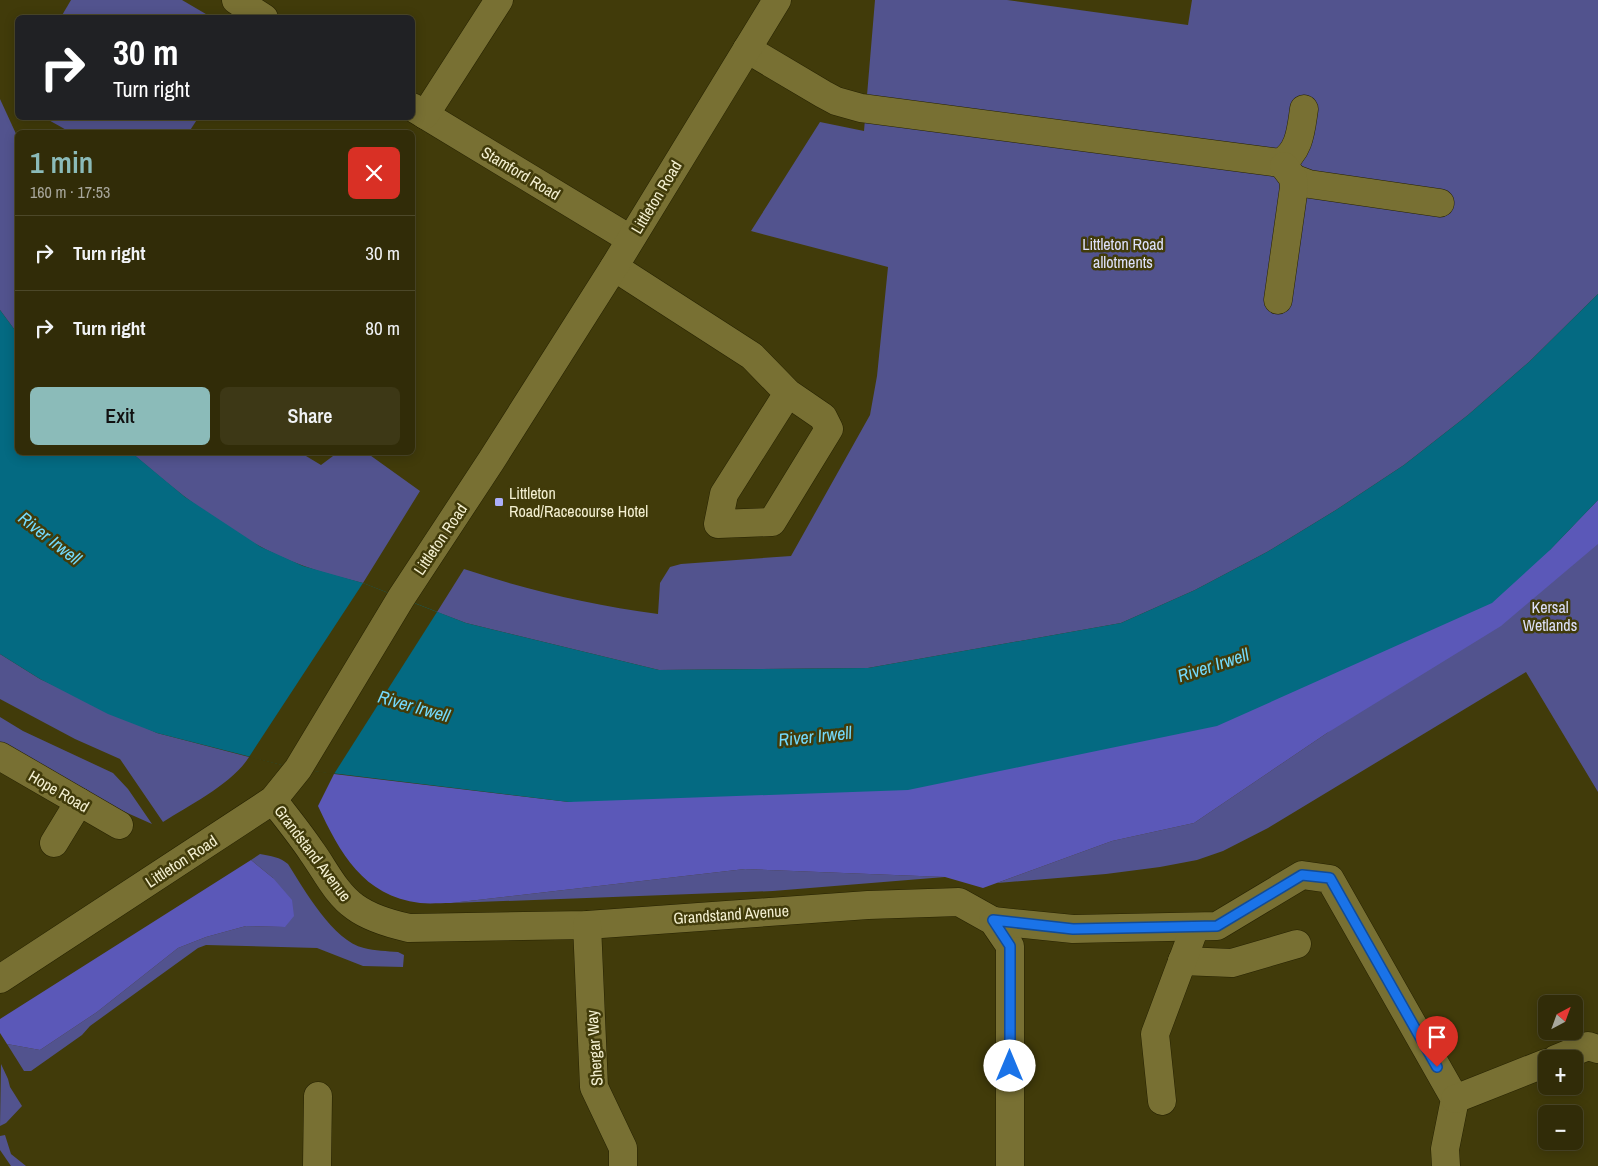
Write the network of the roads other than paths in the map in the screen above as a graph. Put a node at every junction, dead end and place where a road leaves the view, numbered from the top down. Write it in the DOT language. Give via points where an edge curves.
graph roads {
  1 [pos="499,0"];
  2 [pos="777,0"];
  3 [pos="747,49"];
  4 [pos="1304,109"];
  5 [pos="419,111"];
  6 [pos="1287,170"];
  7 [pos="1440,203"];
  8 [pos="630,239"];
  9 [pos="614,267"];
  10 [pos="1278,300"];
  11 [pos="788,393"];
  12 [pos="0,756"];
  13 [pos="273,800"];
  14 [pos="79,802"];
  15 [pos="119,825"];
  16 [pos="54,843"];
  17 [pos="993,920"];
  18 [pos="587,925"];
  19 [pos="1195,927"];
  20 [pos="1298,944"];
  21 [pos="1182,961"];
  22 [pos="0,980"];
  23 [pos="1598,1049"];
  24 [pos="1578,1050"];
  25 [pos="1538,1065"];
  26 [pos="318,1096"];
  27 [pos="1455,1099"];
  28 [pos="1162,1101"];
  29 [pos="317,1166"];
  30 [pos="623,1166"];
  31 [pos="1010,1166"];
  32 [pos="1446,1166"];
  1 -- 5 [label="street"];
  2 -- 3 [label="street, Littleton Road"];
  3 -- 6 [label="street" via="836,101 861,108"];
  3 -- 8 [label="street, Littleton Road"];
  4 -- 6 [label="street" via="1300,135 1288,159"];
  5 -- 8 [label="street, Stamford Road"];
  6 -- 7 [label="street" via="1310,184"];
  6 -- 10 [label="street" via="1294,187"];
  8 -- 9 [label="street, Littleton Road"];
  9 -- 11 [label="street" via="752,356"];
  9 -- 13 [label="street, Littleton Road" via="401,598 298,769"];
  11 -- 11 [label="street" via="823,416 829,430 772,522 718,524 724,494"];
  12 -- 14 [label="street, Hope Road"];
  13 -- 18 [label="street, Grandstand Avenue" via="344,898 366,914 409,928"];
  13 -- 22 [label="street, Littleton Road"];
  14 -- 15 [label="street, Hope Road"];
  14 -- 16 [label="street"];
  17 -- 18 [label="street, Grandstand Avenue" via="959,902 868,904"];
  17 -- 19 [label="street" via="1073,929"];
  17 -- 31 [label="street, Grandstand Avenue" via="1010,946"];
  18 -- 30 [label="street, Shergar Way" via="594,1087 623,1148"];
  19 -- 21 [label="street"];
  19 -- 27 [label="street" via="1217,926 1302,875 1330,878"];
  20 -- 21 [label="street" via="1232,963"];
  21 -- 28 [label="street" via="1155,1034"];
  23 -- 24 [label="street" via="1588,1046"];
  25 -- 27 [label="street"];
  26 -- 29 [label="street"];
  27 -- 32 [label="street" via="1445,1149"];
}
